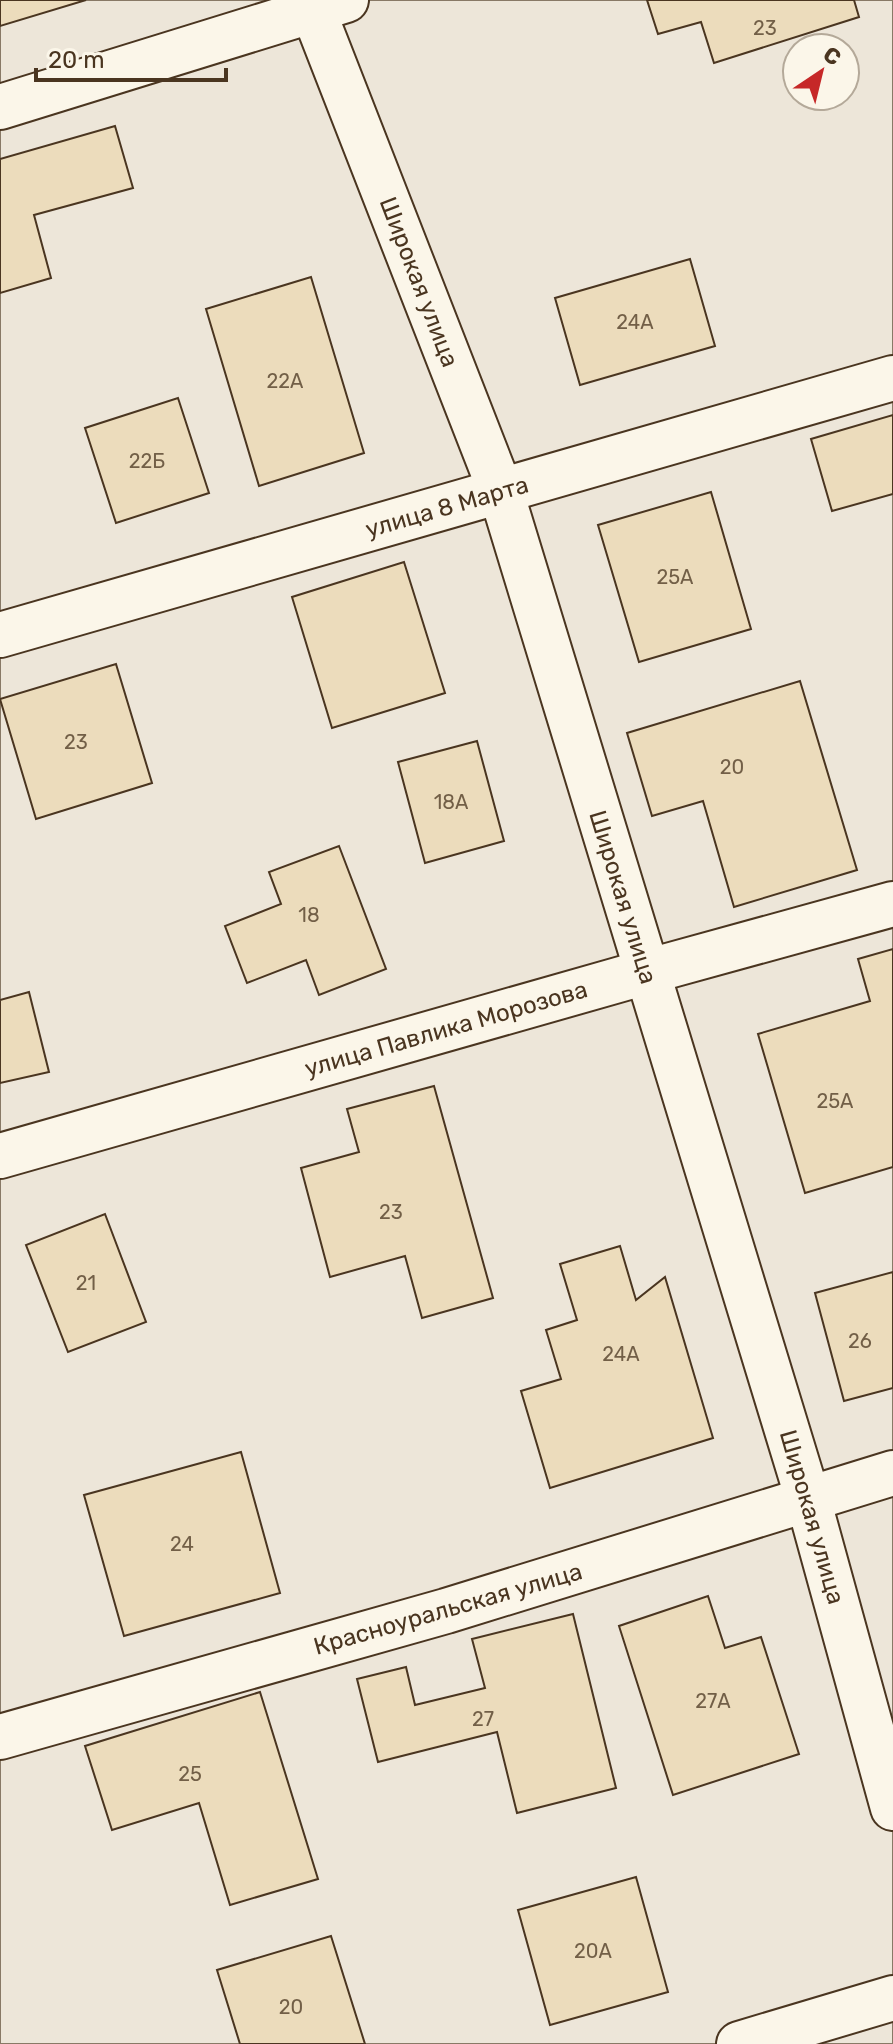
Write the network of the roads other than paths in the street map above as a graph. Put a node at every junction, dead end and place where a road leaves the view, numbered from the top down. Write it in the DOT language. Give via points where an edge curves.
graph roads {
  1 [pos="323,3"];
  2 [pos="0,107"];
  3 [pos="893,378"];
  4 [pos="501,492"];
  5 [pos="0,635"];
  6 [pos="893,904"];
  7 [pos="646,972"];
  8 [pos="0,1156"];
  9 [pos="893,1473"];
  10 [pos="808,1499"];
  11 [pos="0,1737"];
  12 [pos="893,1808"];
  13 [pos="893,1998"];
  14 [pos="739,2044"];
  1 -- 2 [label="street"];
  1 -- 4 [label="street, Широкая улица"];
  3 -- 4 [label="street, улица 8 Марта"];
  4 -- 5 [label="street, улица 8 Марта"];
  4 -- 7 [label="street, Широкая улица"];
  6 -- 7 [label="street, улица Павлика Морозова"];
  7 -- 8 [label="street, улица Павлика Морозова"];
  7 -- 10 [label="street, Широкая улица"];
  9 -- 10 [label="street, Красноуральская улица"];
  10 -- 11 [label="street, Красноуральская улица" via="446,1611"];
  10 -- 12 [label="street, Широкая улица"];
  13 -- 14 [label="street"];
}
